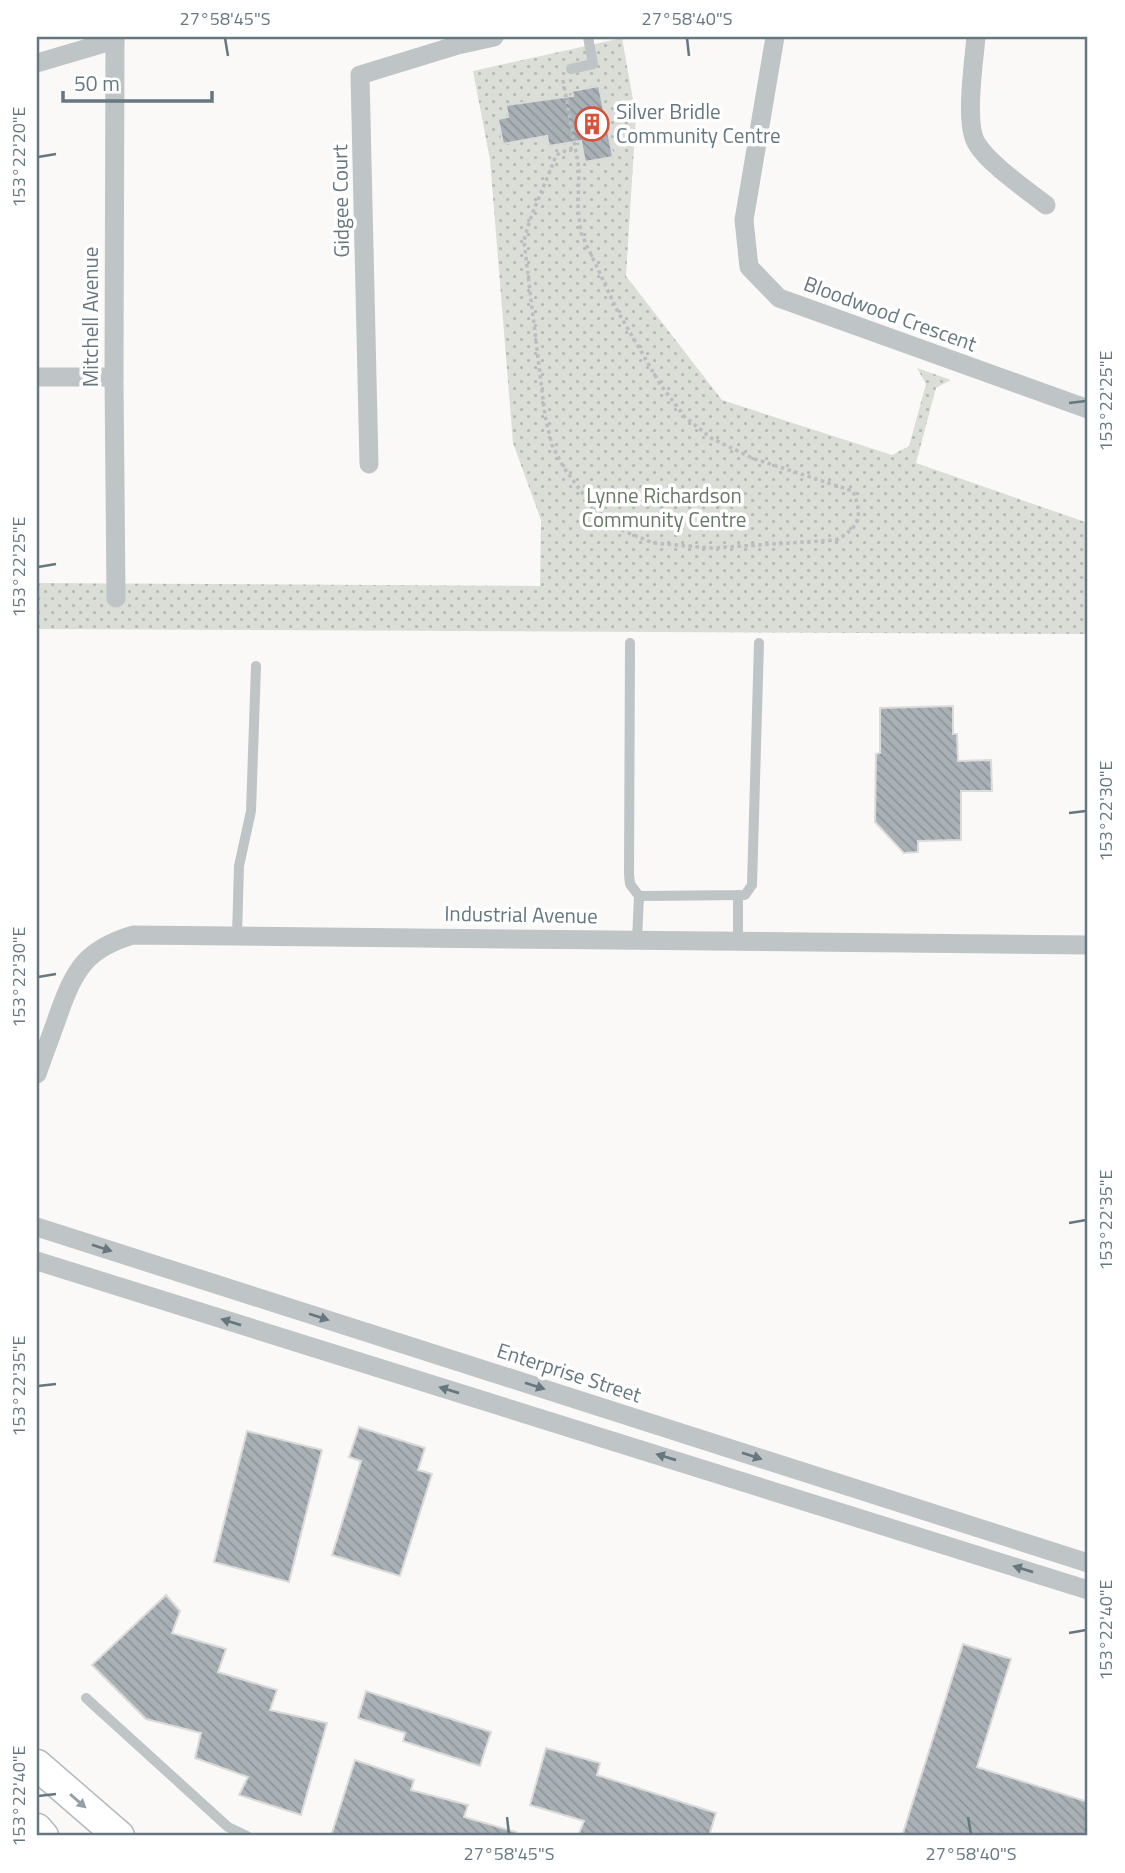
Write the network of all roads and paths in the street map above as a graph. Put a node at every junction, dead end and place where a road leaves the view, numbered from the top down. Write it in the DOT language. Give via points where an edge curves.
graph roads {
  1 [pos="494,37"];
  2 [pos="588,37"];
  3 [pos="775,37"];
  4 [pos="976,37"];
  5 [pos="115,39"];
  6 [pos="37,63"];
  7 [pos="571,69"];
  8 [pos="574,147"];
  9 [pos="1046,205"];
  10 [pos="37,377"];
  11 [pos="114,377"];
  12 [pos="1088,409"];
  13 [pos="369,464"];
  14 [pos="116,598"];
  15 [pos="630,643"];
  16 [pos="759,643"];
  17 [pos="256,666"];
  18 [pos="738,895"];
  19 [pos="639,897"];
  20 [pos="237,935"];
  21 [pos="637,940"];
  22 [pos="738,941"];
  23 [pos="1088,945"];
  24 [pos="37,1074"];
  25 [pos="37,1227"];
  26 [pos="37,1261"];
  27 [pos="1088,1563"];
  28 [pos="1088,1590"];
  29 [pos="86,1698"];
  30 [pos="37,1765"];
  31 [pos="37,1829"];
  32 [pos="43,1836"];
  33 [pos="118,1836"];
  34 [pos="247,1836"];
  1 -- 13 [label="street, Gidgee Court" via="360,75"];
  2 -- 7 [label="lane" via="593,64"];
  3 -- 12 [label="street, Bloodwood Crescent" via="744,219 749,267 779,298"];
  4 -- 9 [label="street" via="970,125 976,144"];
  5 -- 6 [label="street"];
  5 -- 11 [label="street, Mitchell Avenue"];
  7 -- 8 [label="path" via="561,74"];
  8 -- 8 [label="path" via="556,155 524,241 545,416 564,468 594,509 624,531 653,543 711,548 836,540 852,532 859,506 853,491 752,458 711,439 685,417 660,384 617,310 581,233"];
  10 -- 11 [label="street"];
  11 -- 14 [label="street, Mitchell Avenue"];
  15 -- 19 [label="lane" via="629,874"];
  16 -- 18 [label="lane" via="752,885 745,895"];
  17 -- 20 [label="lane" via="251,811 239,866"];
  18 -- 19 [label="lane"];
  18 -- 22 [label="lane"];
  19 -- 21 [label="lane"];
  20 -- 21 [label="street, Industrial Avenue"];
  20 -- 24 [label="street, Industrial Avenue" via="133,935 94,953 70,983"];
  21 -- 22 [label="street, Industrial Avenue"];
  22 -- 23 [label="street, Industrial Avenue"];
  25 -- 27 [label="street, Enterprise Street, one-way"];
  28 -- 26 [label="street, one-way"];
  29 -- 34 [label="lane" via="228,1827"];
  30 -- 33 [label="main road, one-way"];
  31 -- 32 [label="main road"];
}
